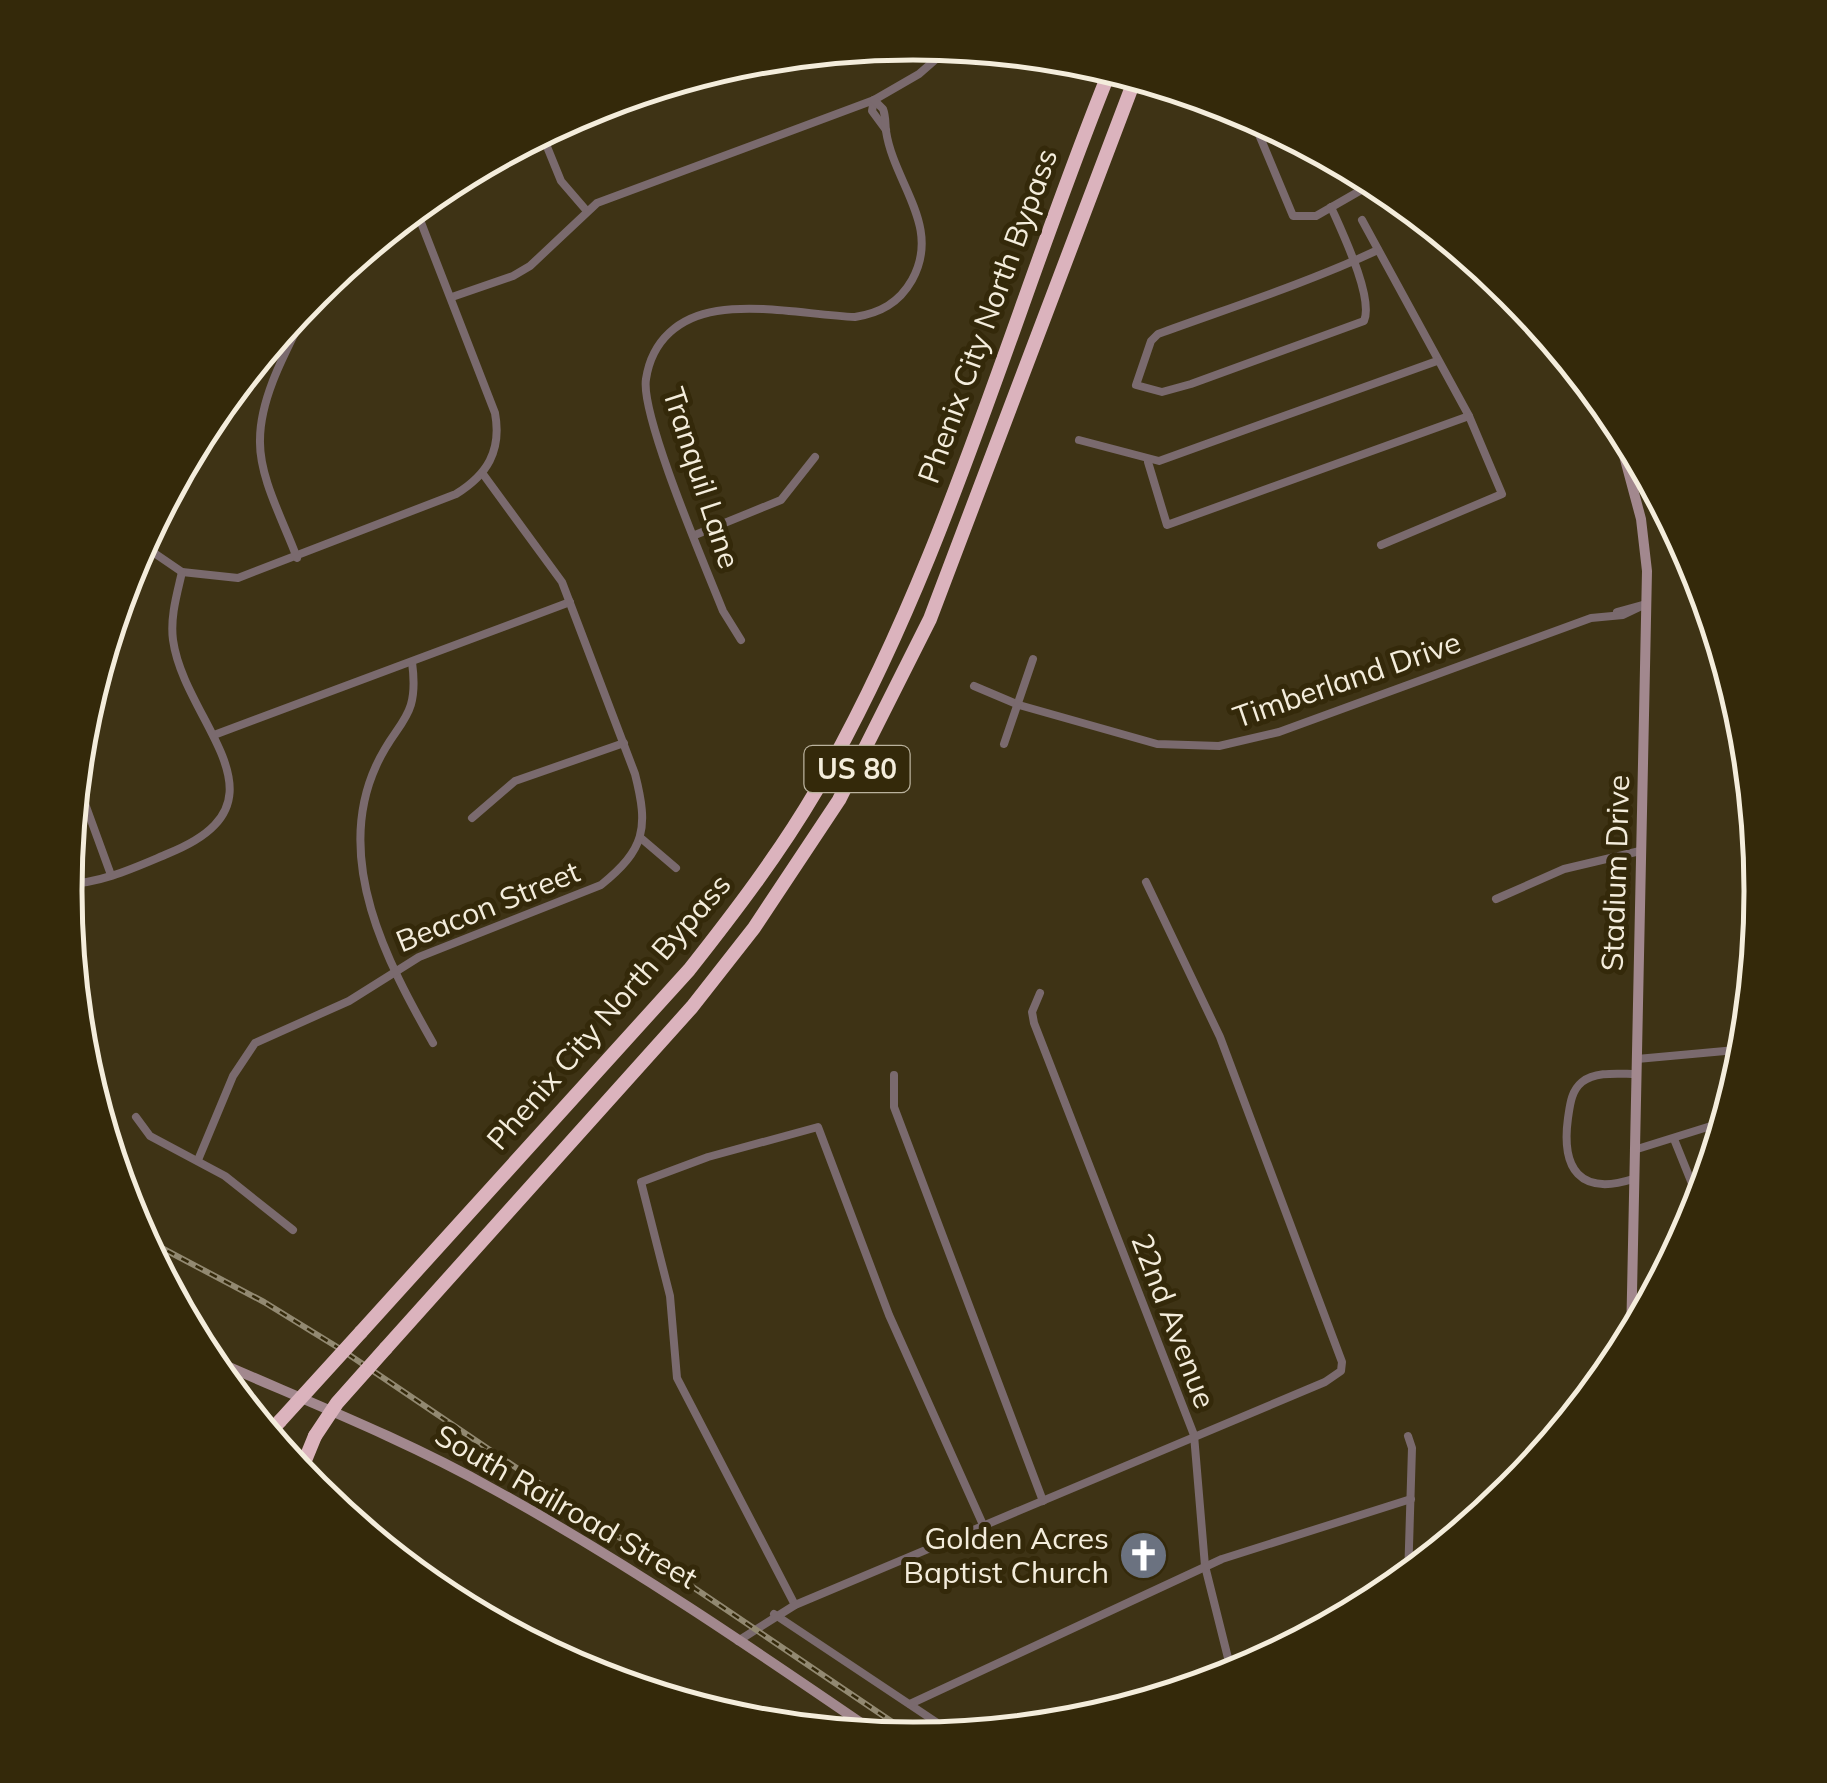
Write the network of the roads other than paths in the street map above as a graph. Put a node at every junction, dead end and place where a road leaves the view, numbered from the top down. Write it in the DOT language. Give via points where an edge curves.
graph roads {
  1 [pos="934,61"];
  2 [pos="1105,83"];
  3 [pos="1131,89"];
  4 [pos="874,100"];
  5 [pos="1260,136"];
  6 [pos="547,146"];
  7 [pos="1360,191"];
  8 [pos="1331,208"];
  9 [pos="586,210"];
  10 [pos="1362,220"];
  11 [pos="421,222"];
  12 [pos="1378,250"];
  13 [pos="1354,261"];
  14 [pos="452,298"];
  15 [pos="298,333"];
  16 [pos="1437,361"];
  17 [pos="1470,416"];
  18 [pos="1079,440"];
  19 [pos="815,457"];
  20 [pos="1148,462"];
  21 [pos="1626,463"];
  22 [pos="483,474"];
  23 [pos="695,534"];
  24 [pos="1381,545"];
  25 [pos="154,553"];
  26 [pos="297,558"];
  27 [pos="182,572"];
  28 [pos="570,602"];
  29 [pos="1646,604"];
  30 [pos="741,640"];
  31 [pos="1033,659"];
  32 [pos="412,662"];
  33 [pos="974,686"];
  34 [pos="1019,706"];
  35 [pos="214,734"];
  36 [pos="624,742"];
  37 [pos="1004,744"];
  38 [pos="87,809"];
  39 [pos="472,818"];
  40 [pos="642,839"];
  41 [pos="1640,852"];
  42 [pos="676,868"];
  43 [pos="111,875"];
  44 [pos="82,881"];
  45 [pos="1146,882"];
  46 [pos="1496,899"];
  47 [pos="396,968"];
  48 [pos="1040,993"];
  49 [pos="434,1043"];
  50 [pos="1730,1050"];
  51 [pos="1637,1059"];
  52 [pos="1636,1074"];
  53 [pos="894,1075"];
  54 [pos="136,1117"];
  55 [pos="1711,1127"];
  56 [pos="1674,1140"];
  57 [pos="1634,1150"];
  58 [pos="198,1160"];
  59 [pos="1633,1180"];
  60 [pos="1692,1184"];
  61 [pos="293,1230"];
  62 [pos="1631,1311"];
  63 [pos="233,1369"];
  64 [pos="276,1425"];
  65 [pos="1194,1435"];
  66 [pos="1408,1436"];
  67 [pos="306,1459"];
  68 [pos="1411,1498"];
  69 [pos="1044,1501"];
  70 [pos="984,1527"];
  71 [pos="1409,1559"];
  72 [pos="1205,1566"];
  73 [pos="794,1604"];
  74 [pos="774,1614"];
  75 [pos="738,1641"];
  76 [pos="1229,1661"];
  77 [pos="910,1704"];
  78 [pos="857,1721"];
  79 [pos="937,1722"];
  1 -- 4 [label="street"];
  2 -- 64 [label="highway, Phenix City North Bypass / US 80, bridge" via="912,597 815,792 689,970"];
  3 -- 67 [label="highway, Phenix City North Bypass / US 80, bridge" via="930,619 839,800 692,1007 337,1403"];
  4 -- 9 [label="street"];
  4 -- 23 [label="street, Tranquil Lane" via="883,109 923,246 919,267 893,303 855,317 720,310 673,327 655,351 646,400"];
  5 -- 8 [label="street" via="1293,216 1305,219"];
  6 -- 9 [label="street" via="561,181"];
  7 -- 8 [label="street"];
  8 -- 13 [label="street"];
  9 -- 14 [label="street" via="530,266"];
  10 -- 12 [label="street"];
  11 -- 14 [label="street"];
  12 -- 13 [label="street"];
  12 -- 16 [label="street"];
  13 -- 13 [label="street" via="1364,321 1192,384 1162,392 1136,385 1158,334"];
  14 -- 22 [label="street" via="499,433"];
  15 -- 26 [label="street" via="267,401 260,441"];
  16 -- 17 [label="street"];
  16 -- 20 [label="street"];
  17 -- 20 [label="street" via="1167,525"];
  17 -- 24 [label="street" via="1502,494"];
  18 -- 20 [label="street"];
  19 -- 23 [label="street" via="781,500"];
  21 -- 29 [label="street, Stadium Drive" via="1641,519"];
  22 -- 26 [label="street" via="456,494"];
  22 -- 28 [label="street"];
  23 -- 30 [label="street, Tranquil Lane"];
  25 -- 27 [label="street"];
  26 -- 27 [label="street" via="238,578"];
  27 -- 35 [label="street" via="174,641 186,684"];
  28 -- 32 [label="street"];
  28 -- 36 [label="street"];
  29 -- 34 [label="street, Timberland Drive" via="1279,732 1218,746 1157,744"];
  29 -- 41 [label="street, Stadium Drive"];
  31 -- 34 [label="street"];
  32 -- 35 [label="street"];
  32 -- 47 [label="street" via="414,705 376,765 359,824 364,886"];
  33 -- 34 [label="street, Timberland Drive"];
  34 -- 37 [label="street"];
  35 -- 43 [label="street" via="230,796 218,827"];
  36 -- 39 [label="street" via="516,780"];
  36 -- 40 [label="street" via="642,800"];
  38 -- 43 [label="street"];
  40 -- 42 [label="street"];
  40 -- 47 [label="street, Beacon Street" via="626,865 601,885"];
  41 -- 46 [label="street" via="1564,869"];
  41 -- 51 [label="street, Stadium Drive"];
  43 -- 44 [label="street"];
  45 -- 65 [label="street" via="1220,1038 1342,1362 1341,1371 1325,1382"];
  47 -- 49 [label="street"];
  47 -- 58 [label="street, Beacon Street" via="349,1001 255,1043 233,1076"];
  48 -- 65 [label="street, 22nd Avenue" via="1034,1022"];
  50 -- 51 [label="street"];
  51 -- 52 [label="street, Stadium Drive"];
  52 -- 57 [label="street, Stadium Drive"];
  52 -- 59 [label="street" via="1580,1083 1566,1133 1569,1164 1583,1180 1603,1186"];
  53 -- 69 [label="street" via="894,1107"];
  54 -- 58 [label="street" via="167,1148"];
  55 -- 56 [label="street"];
  56 -- 57 [label="street"];
  56 -- 60 [label="street"];
  57 -- 59 [label="street, Stadium Drive"];
  58 -- 61 [label="street"];
  59 -- 62 [label="street, Stadium Drive"];
  63 -- 75 [label="street, South Railroad Street" via="493,1488"];
  65 -- 69 [label="street"];
  65 -- 72 [label="street, 22nd Avenue"];
  66 -- 68 [label="street"];
  68 -- 71 [label="street"];
  68 -- 72 [label="street"];
  69 -- 70 [label="street"];
  70 -- 73 [label="street"];
  70 -- 73 [label="street" via="888,1316 818,1128 641,1182 670,1296 677,1378"];
  72 -- 76 [label="street, 22nd Avenue"];
  72 -- 77 [label="street"];
  73 -- 74 [label="street"];
  74 -- 75 [label="street"];
  74 -- 77 [label="street"];
  75 -- 78 [label="street, South Railroad Street"];
  77 -- 79 [label="street"];
}
